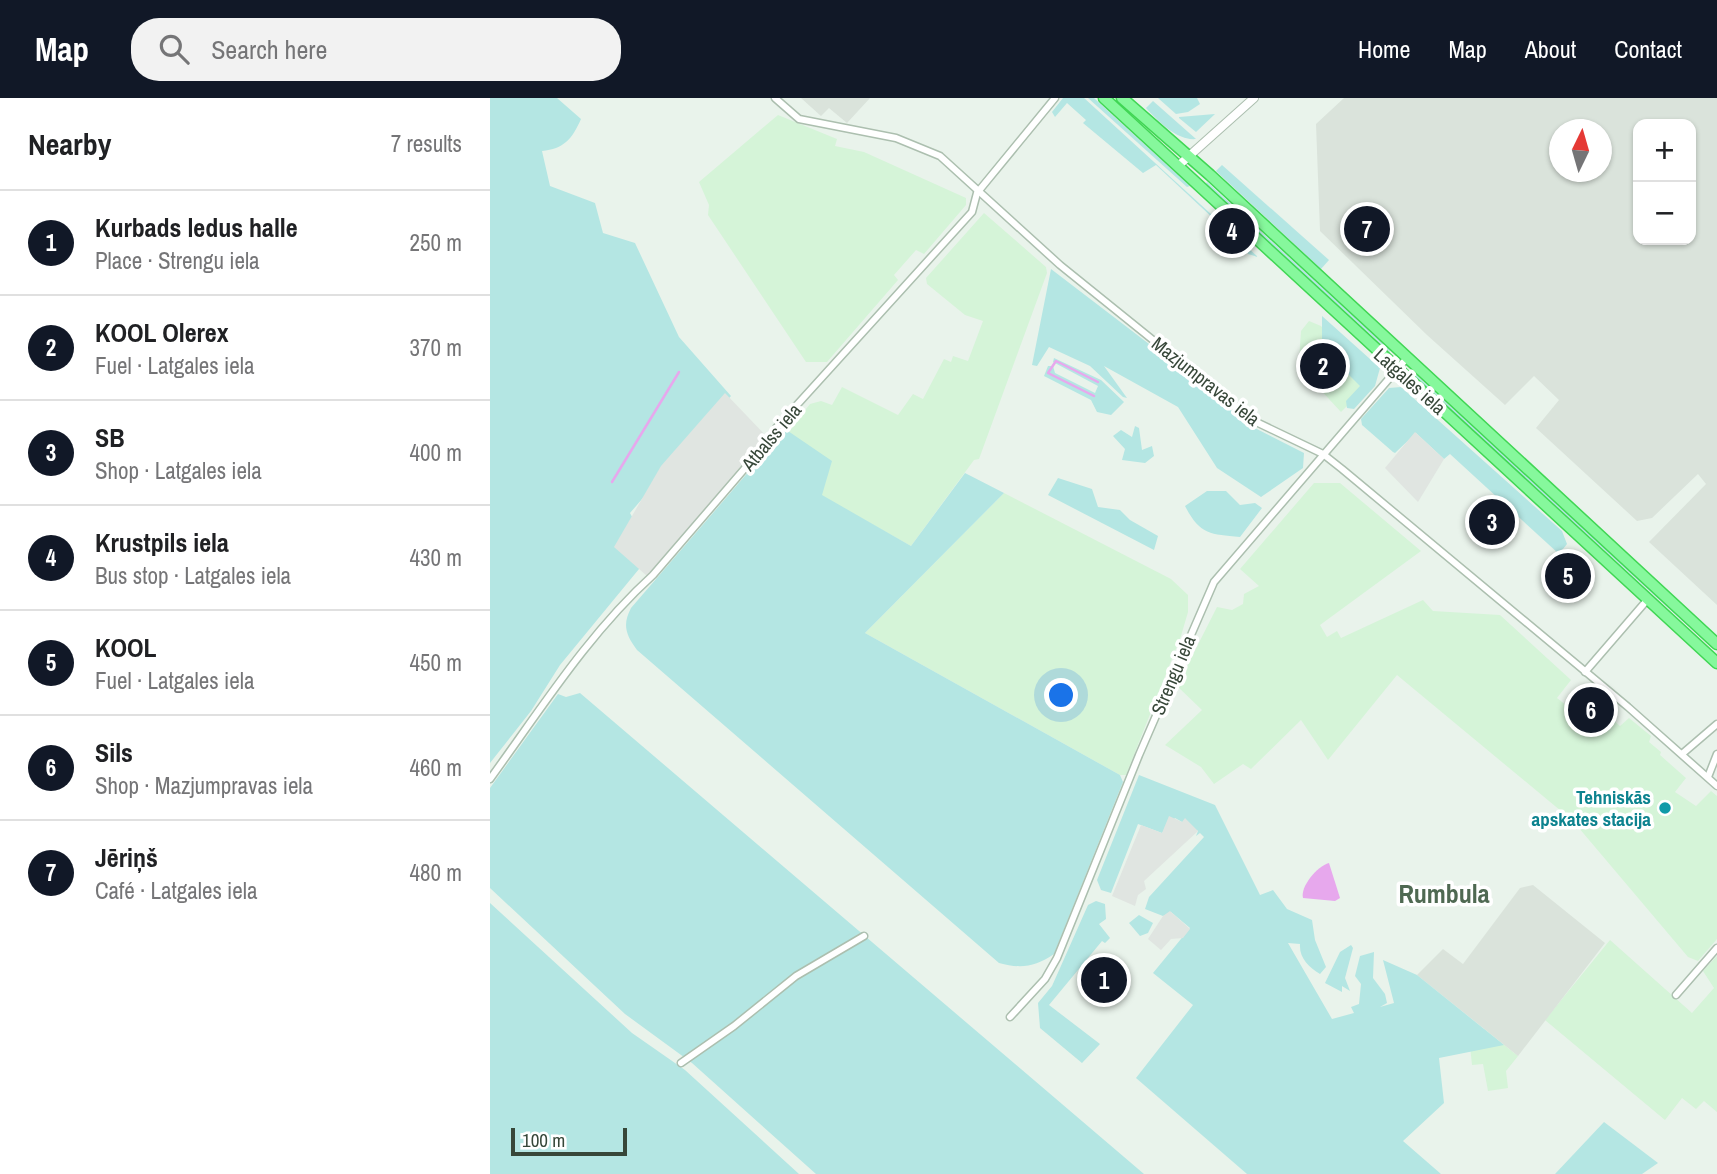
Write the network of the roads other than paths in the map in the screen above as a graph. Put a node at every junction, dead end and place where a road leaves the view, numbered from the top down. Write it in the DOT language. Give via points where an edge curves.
graph roads {
  1 [pos="775,98"];
  2 [pos="1055,98"];
  3 [pos="1104,98"];
  4 [pos="1122,98"];
  5 [pos="1254,98"];
  6 [pos="1188,156"];
  7 [pos="1178,166"];
  8 [pos="977,192"];
  9 [pos="1406,359"];
  10 [pos="1398,369"];
  11 [pos="1323,454"];
  12 [pos="1648,599"];
  13 [pos="1717,644"];
  14 [pos="1717,663"];
  15 [pos="1586,672"];
  16 [pos="1717,724"];
  17 [pos="1682,754"];
  18 [pos="1717,754"];
  19 [pos="1708,777"];
  20 [pos="490,779"];
  21 [pos="1717,786"];
  22 [pos="864,936"];
  23 [pos="1717,948"];
  24 [pos="1676,995"];
  25 [pos="1010,1017"];
  26 [pos="681,1063"];
  1 -- 8 [label="street, Mazjumpravas iela" via="799,119 896,138 940,156"];
  2 -- 8 [label="street, Atbalss iela"];
  3 -- 7 [label="highway, Latgales iela"];
  4 -- 6 [label="highway, Latgales iela"];
  5 -- 6 [label="street"];
  6 -- 7 [label="street"];
  6 -- 9 [label="highway, Latgales iela"];
  7 -- 10 [label="highway, Latgales iela"];
  8 -- 11 [label="street, Mazjumpravas iela" via="1252,420"];
  8 -- 20 [label="street, Atbalss iela" via="972,212 776,428 653,575 622,603"];
  9 -- 10 [label="street, Strengu iela"];
  9 -- 13 [label="highway, Latgales iela"];
  10 -- 11 [label="street, Strengu iela"];
  10 -- 12 [label="highway, Latgales iela"];
  11 -- 15 [label="street, Mazjumpravas iela"];
  11 -- 25 [label="street, Strengu iela" via="1214,582 1057,958 1045,979"];
  12 -- 14 [label="highway, Latgales iela"];
  12 -- 15 [label="street"];
  15 -- 17 [label="street, Mazjumpravas iela"];
  16 -- 17 [label="street"];
  17 -- 19 [label="street, Mazjumpravas iela"];
  18 -- 19 [label="street"];
  19 -- 21 [label="street, Mazjumpravas iela"];
  22 -- 26 [label="street" via="796,976"];
  23 -- 24 [label="street"];
}
